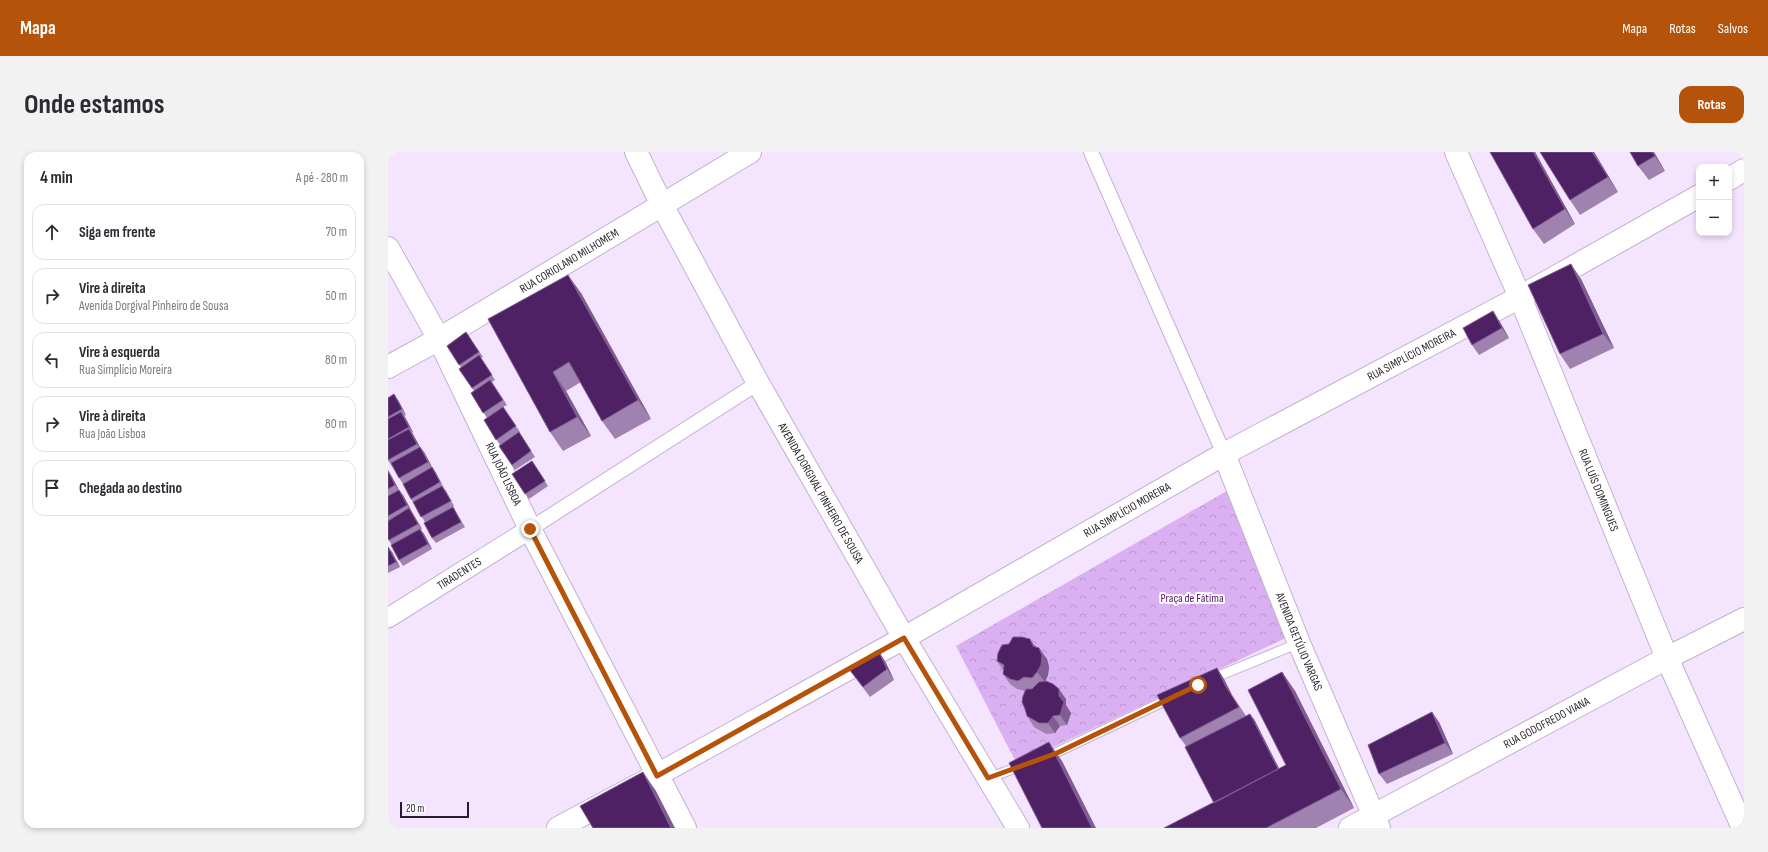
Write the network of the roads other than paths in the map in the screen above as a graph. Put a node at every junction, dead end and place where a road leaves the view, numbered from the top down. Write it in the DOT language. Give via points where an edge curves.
graph roads {
  1 [pos="636,152"];
  2 [pos="750,152"];
  3 [pos="1091,152"];
  4 [pos="1456,152"];
  5 [pos="1744,170"];
  6 [pos="1732,177"];
  7 [pos="1696,198"];
  8 [pos="662,205"];
  9 [pos="388,248"];
  10 [pos="1520,297"];
  11 [pos="439,339"];
  12 [pos="388,367"];
  13 [pos="758,383"];
  14 [pos="1224,454"];
  15 [pos="530,529"];
  16 [pos="388,618"];
  17 [pos="1744,618"];
  18 [pos="904,638"];
  19 [pos="1298,643"];
  20 [pos="1667,658"];
  21 [pos="1205,682"];
  22 [pos="1176,695"];
  23 [pos="657,776"];
  24 [pos="988,778"];
  25 [pos="1376,822"];
  26 [pos="558,828"];
  27 [pos="685,828"];
  28 [pos="1018,828"];
  29 [pos="1350,828"];
  30 [pos="1743,828"];
  1 -- 8 [label="main road, AVENIDA DORGIVAL PINHEIRO DE SOUSA"];
  2 -- 8 [label="main road, RUA CORIOLANO MILHOMEM"];
  3 -- 14 [label="street"];
  4 -- 10 [label="main road, RUA LUÍS DOMINGUES"];
  5 -- 6 [label="main road"];
  7 -- 10 [label="main road, RUA SIMPLÍCIO MOREIRA"];
  8 -- 11 [label="main road, RUA CORIOLANO MILHOMEM"];
  8 -- 13 [label="main road, AVENIDA DORGIVAL PINHEIRO DE SOUSA"];
  9 -- 11 [label="main road, RUA JOÃO LISBOA"];
  10 -- 14 [label="main road, RUA SIMPLÍCIO MOREIRA"];
  10 -- 20 [label="main road, RUA LUÍS DOMINGUES"];
  11 -- 12 [label="main road, RUA CORIOLANO MILHOMEM"];
  11 -- 15 [label="main road, RUA JOÃO LISBOA"];
  13 -- 15 [label="street"];
  13 -- 18 [label="main road, AVENIDA DORGIVAL PINHEIRO DE SOUSA"];
  14 -- 18 [label="main road, RUA SIMPLÍCIO MOREIRA"];
  14 -- 19 [label="main road, AVENIDA GETÚLIO VARGAS"];
  15 -- 16 [label="street, TIRADENTES"];
  15 -- 23 [label="main road, RUA JOÃO LISBOA"];
  17 -- 20 [label="main road, RUA GODOFREDO VIANA"];
  18 -- 23 [label="main road, RUA SIMPLÍCIO MOREIRA"];
  18 -- 24 [label="main road, AVENIDA DORGIVAL PINHEIRO DE SOUSA"];
  19 -- 21 [label="lane"];
  19 -- 25 [label="main road, AVENIDA GETÚLIO VARGAS"];
  20 -- 25 [label="main road, RUA GODOFREDO VIANA"];
  20 -- 30 [label="main road, RUA LUÍS DOMINGUES"];
  22 -- 24 [label="lane" via="1057,753"];
  23 -- 26 [label="main road, RUA SIMPLÍCIO MOREIRA"];
  23 -- 27 [label="main road, RUA JOÃO LISBOA"];
  24 -- 28 [label="main road, AVENIDA DORGIVAL PINHEIRO DE SOUSA"];
  25 -- 29 [label="main road, RUA GODOFREDO VIANA"];
}
